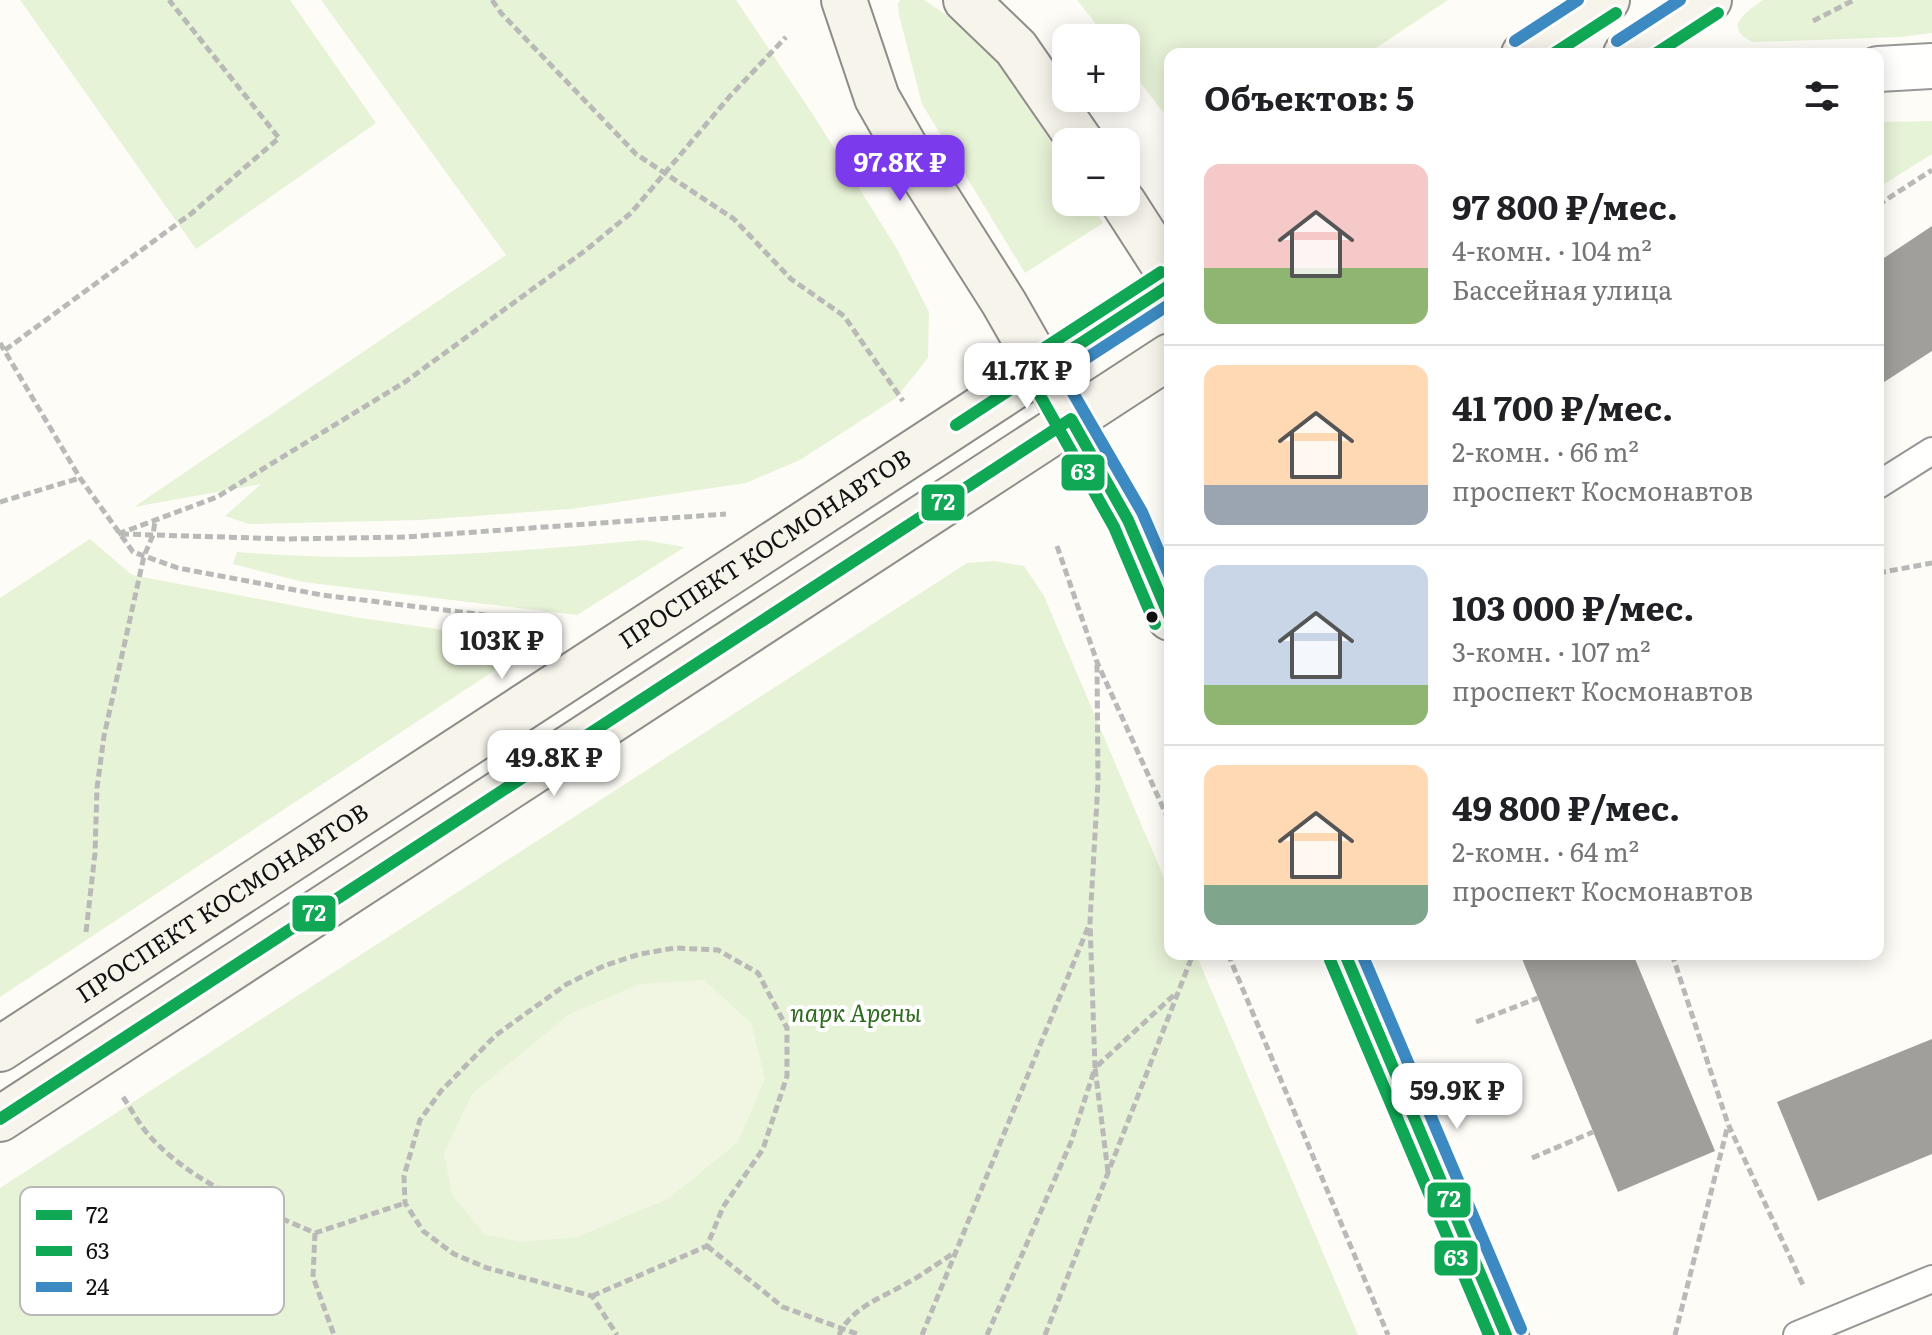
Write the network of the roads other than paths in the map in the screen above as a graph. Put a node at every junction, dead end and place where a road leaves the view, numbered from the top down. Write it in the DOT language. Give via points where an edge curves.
graph roads {
  1 [pos="844,0"];
  2 [pos="966,0"];
  3 [pos="1607,0"];
  4 [pos="1709,0"];
  5 [pos="1569,14"];
  6 [pos="1531,48"];
  7 [pos="1635,48"];
  8 [pos="1932,66"];
  9 [pos="1884,69"];
  10 [pos="1071,128"];
  11 [pos="1132,216"];
  12 [pos="1164,266"];
  13 [pos="1164,289"];
  14 [pos="1164,360"];
  15 [pos="1041,369"];
  16 [pos="1071,419"];
  17 [pos="1932,451"];
  18 [pos="1884,481"];
  19 [pos="1164,604"];
  20 [pos="1348,960"];
  21 [pos="0,1049"];
  22 [pos="0,1119"];
  23 [pos="1932,1279"];
  24 [pos="1809,1330"];
  25 [pos="1506,1335"];
  1 -- 15 [label="street" via="877,98"];
  2 -- 10 [label="street" via="1016,48"];
  3 -- 5 [label="street"];
  4 -- 7 [label="street"];
  5 -- 6 [label="street"];
  8 -- 9 [label="street"];
  11 -- 12 [label="street"];
  13 -- 15 [label="street, ПРОСПЕКТ КОСМОНАВТОВ"];
  14 -- 16 [label="street"];
  15 -- 16 [label="street"];
  15 -- 21 [label="street, ПРОСПЕКТ КОСМОНАВТОВ"];
  16 -- 19 [label="street" via="1128,520"];
  16 -- 22 [label="street"];
  17 -- 18 [label="lane"];
  20 -- 25 [label="street"];
  23 -- 24 [label="lane"];
}
